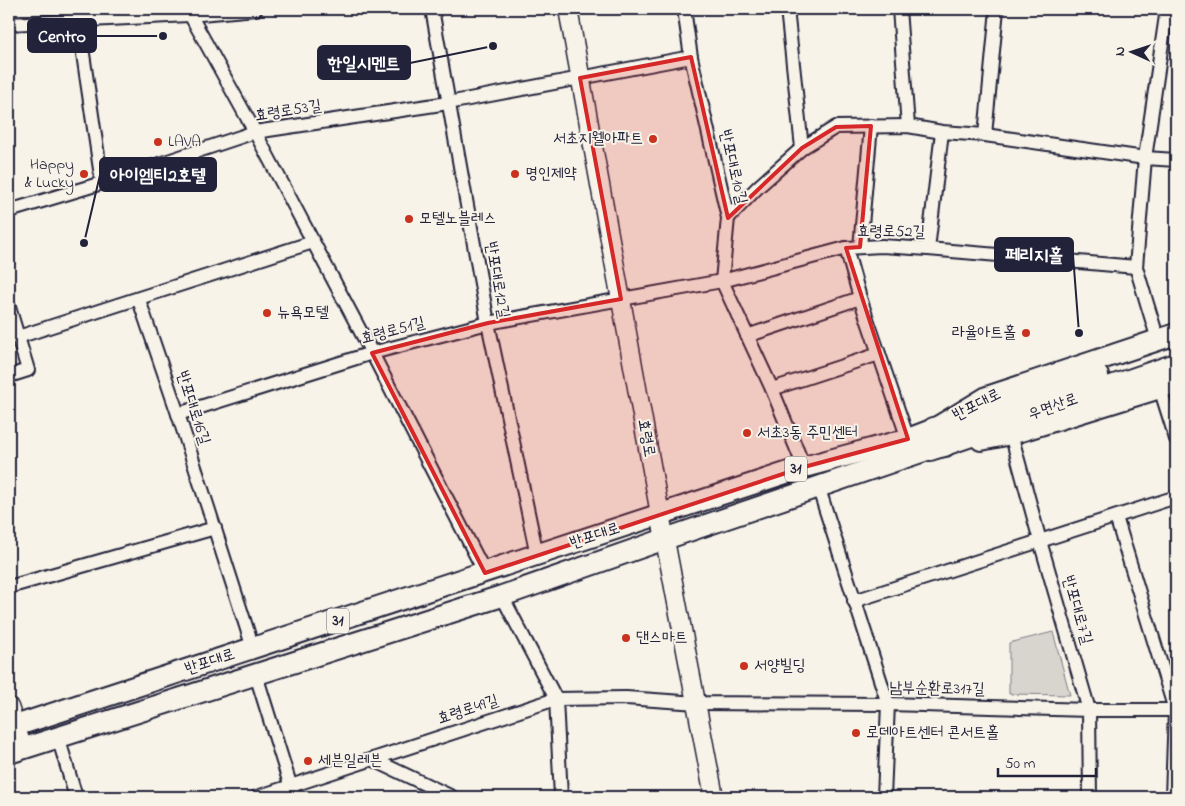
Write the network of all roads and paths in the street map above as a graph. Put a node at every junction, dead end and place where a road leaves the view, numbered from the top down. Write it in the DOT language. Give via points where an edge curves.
graph roads {
  1 [pos="256,9"];
  2 [pos="432,9"];
  3 [pos="568,9"];
  4 [pos="684,9"];
  5 [pos="787,9"];
  6 [pos="899,9"];
  7 [pos="997,9"];
  8 [pos="1167,9"];
  9 [pos="188,12"];
  10 [pos="78,20"];
  11 [pos="9,24"];
  12 [pos="691,57"];
  13 [pos="580,78"];
  14 [pos="448,103"];
  15 [pos="871,126"];
  16 [pos="908,126"];
  17 [pos="255,132"];
  18 [pos="942,132"];
  19 [pos="985,135"];
  20 [pos="802,148"];
  21 [pos="1145,158"];
  22 [pos="1176,160"];
  23 [pos="102,183"];
  24 [pos="9,212"];
  25 [pos="728,218"];
  26 [pos="313,242"];
  27 [pos="860,247"];
  28 [pos="846,248"];
  29 [pos="928,249"];
  30 [pos="1136,267"];
  31 [pos="722,281"];
  32 [pos="860,298"];
  33 [pos="621,299"];
  34 [pos="139,300"];
  35 [pos="9,307"];
  36 [pos="488,323"];
  37 [pos="747,336"];
  38 [pos="18,337"];
  39 [pos="1170,341"];
  40 [pos="372,353"];
  41 [pos="879,354"];
  42 [pos="1176,365"];
  43 [pos="9,376"];
  44 [pos="1168,385"];
  45 [pos="772,389"];
  46 [pos="178,414"];
  47 [pos="1011,434"];
  48 [pos="908,439"];
  49 [pos="932,439"];
  50 [pos="1176,439"];
  51 [pos="804,467"];
  52 [pos="818,486"];
  53 [pos="1176,497"];
  54 [pos="660,514"];
  55 [pos="1116,517"];
  56 [pos="215,528"];
  57 [pos="665,539"];
  58 [pos="1040,540"];
  59 [pos="537,555"];
  60 [pos="485,573"];
  61 [pos="9,587"];
  62 [pos="502,596"];
  63 [pos="854,601"];
  64 [pos="253,648"];
  65 [pos="256,675"];
  66 [pos="556,699"];
  67 [pos="697,703"];
  68 [pos="888,704"];
  69 [pos="1089,710"];
  70 [pos="1176,710"];
  71 [pos="11,720"];
  72 [pos="58,738"];
  73 [pos="16,751"];
  74 [pos="372,759"];
  75 [pos="292,792"];
  76 [pos="76,797"];
  77 [pos="256,797"];
  78 [pos="452,797"];
  79 [pos="562,797"];
  80 [pos="714,797"];
  81 [pos="884,797"];
  82 [pos="1090,797"];
  83 [pos="1172,797"];
  1 -- 9 [label="street"];
  2 -- 14 [label="street, 반포대로12길"];
  3 -- 13 [label="main road, 효령로"];
  4 -- 12 [label="street, 반포대로10길"];
  5 -- 20 [label="street"];
  6 -- 16 [label="street"];
  7 -- 19 [label="street"];
  8 -- 21 [label="street"];
  9 -- 10 [label="street"];
  9 -- 17 [label="street"];
  10 -- 11 [label="street"];
  10 -- 23 [label="street"];
  12 -- 13 [label="street"];
  12 -- 25 [label="street, 반포대로10길"];
  13 -- 14 [label="street, 효령로53길"];
  13 -- 33 [label="main road, 효령로"];
  14 -- 17 [label="street, 효령로53길"];
  14 -- 36 [label="street, 반포대로12길"];
  15 -- 16 [label="street"];
  15 -- 20 [label="street" via="836,127"];
  15 -- 27 [label="street"];
  16 -- 18 [label="street"];
  17 -- 23 [label="street, 효령로53길"];
  17 -- 26 [label="street"];
  18 -- 19 [label="street"];
  18 -- 29 [label="street"];
  19 -- 21 [label="street"];
  20 -- 25 [label="street"];
  21 -- 22 [label="street"];
  21 -- 30 [label="street"];
  23 -- 24 [label="street, 효령로53길"];
  25 -- 31 [label="street, 반포대로10길"];
  26 -- 34 [label="street"];
  26 -- 40 [label="street"];
  27 -- 28 [label="street, 효령로52길"];
  27 -- 29 [label="street, 효령로52길"];
  28 -- 31 [label="street, 효령로52길"];
  28 -- 32 [label="street"];
  29 -- 30 [label="street, 효령로52길"];
  30 -- 39 [label="street"];
  31 -- 33 [label="street, 효령로52길"];
  31 -- 37 [label="street, 반포대로10길"];
  32 -- 37 [label="street"];
  32 -- 41 [label="street"];
  33 -- 36 [label="street, 효령로51길"];
  33 -- 54 [label="main road, 효령로"];
  34 -- 38 [label="street"];
  34 -- 46 [label="street, 반포대로16길"];
  35 -- 38 [label="street"];
  36 -- 40 [label="street, 효령로51길"];
  36 -- 59 [label="street, 반포대로12길"];
  37 -- 45 [label="street, 반포대로10길"];
  38 -- 43 [label="street" via="28,370"];
  39 -- 49 [label="highway, 우면산로 / 31"];
  40 -- 46 [label="street, 효령로51길"];
  40 -- 60 [label="street"];
  41 -- 45 [label="street"];
  41 -- 48 [label="street"];
  42 -- 49 [label="highway, 우면산로 / 31"];
  44 -- 47 [label="main road, 반포대로"];
  44 -- 50 [label="street"];
  45 -- 51 [label="street, 반포대로10길"];
  46 -- 56 [label="street, 반포대로16길"];
  47 -- 49 [label="main road, 반포대로"];
  47 -- 58 [label="street, 반포대로7길"];
  48 -- 49 [label="main road, 반포대로 / 31"];
  48 -- 51 [label="main road, 반포대로 / 31"];
  49 -- 52 [label="main road, 반포대로"];
  51 -- 54 [label="main road, 반포대로 / 31"];
  52 -- 57 [label="main road, 반포대로"];
  52 -- 63 [label="street"];
  53 -- 55 [label="street"];
  54 -- 57 [label="main road, 효령로"];
  54 -- 59 [label="main road, 반포대로 / 31"];
  55 -- 58 [label="street"];
  55 -- 70 [label="street"];
  56 -- 61 [label="street"];
  56 -- 64 [label="street, 반포대로16길"];
  57 -- 62 [label="main road, 반포대로 / 31"];
  57 -- 67 [label="main road, 효령로"];
  58 -- 63 [label="street"];
  58 -- 69 [label="street, 반포대로7길"];
  59 -- 60 [label="main road, 반포대로 / 31"];
  60 -- 64 [label="main road, 반포대로 / 31"];
  62 -- 65 [label="main road, 반포대로 / 31"];
  62 -- 66 [label="street"];
  63 -- 68 [label="street"];
  64 -- 71 [label="main road, 반포대로 / 31"];
  65 -- 72 [label="main road, 반포대로 / 31"];
  65 -- 75 [label="street"];
  66 -- 67 [label="street, 효령로49길" via="626,698"];
  66 -- 74 [label="street, 효령로49길"];
  66 -- 79 [label="street"];
  67 -- 68 [label="street, 남부순환로317길"];
  67 -- 80 [label="main road, 효령로"];
  68 -- 69 [label="street, 남부순환로317길"];
  68 -- 81 [label="street"];
  69 -- 70 [label="street, 남부순환로317길"];
  69 -- 82 [label="street, 반포대로7길"];
  70 -- 83 [label="street"];
  71 -- 73 [label="main road"];
  72 -- 73 [label="main road, 반포대로 / 31"];
  72 -- 76 [label="street"];
  74 -- 75 [label="street, 효령로49길"];
  74 -- 78 [label="street"];
  75 -- 77 [label="street, 효령로49길"];
}
